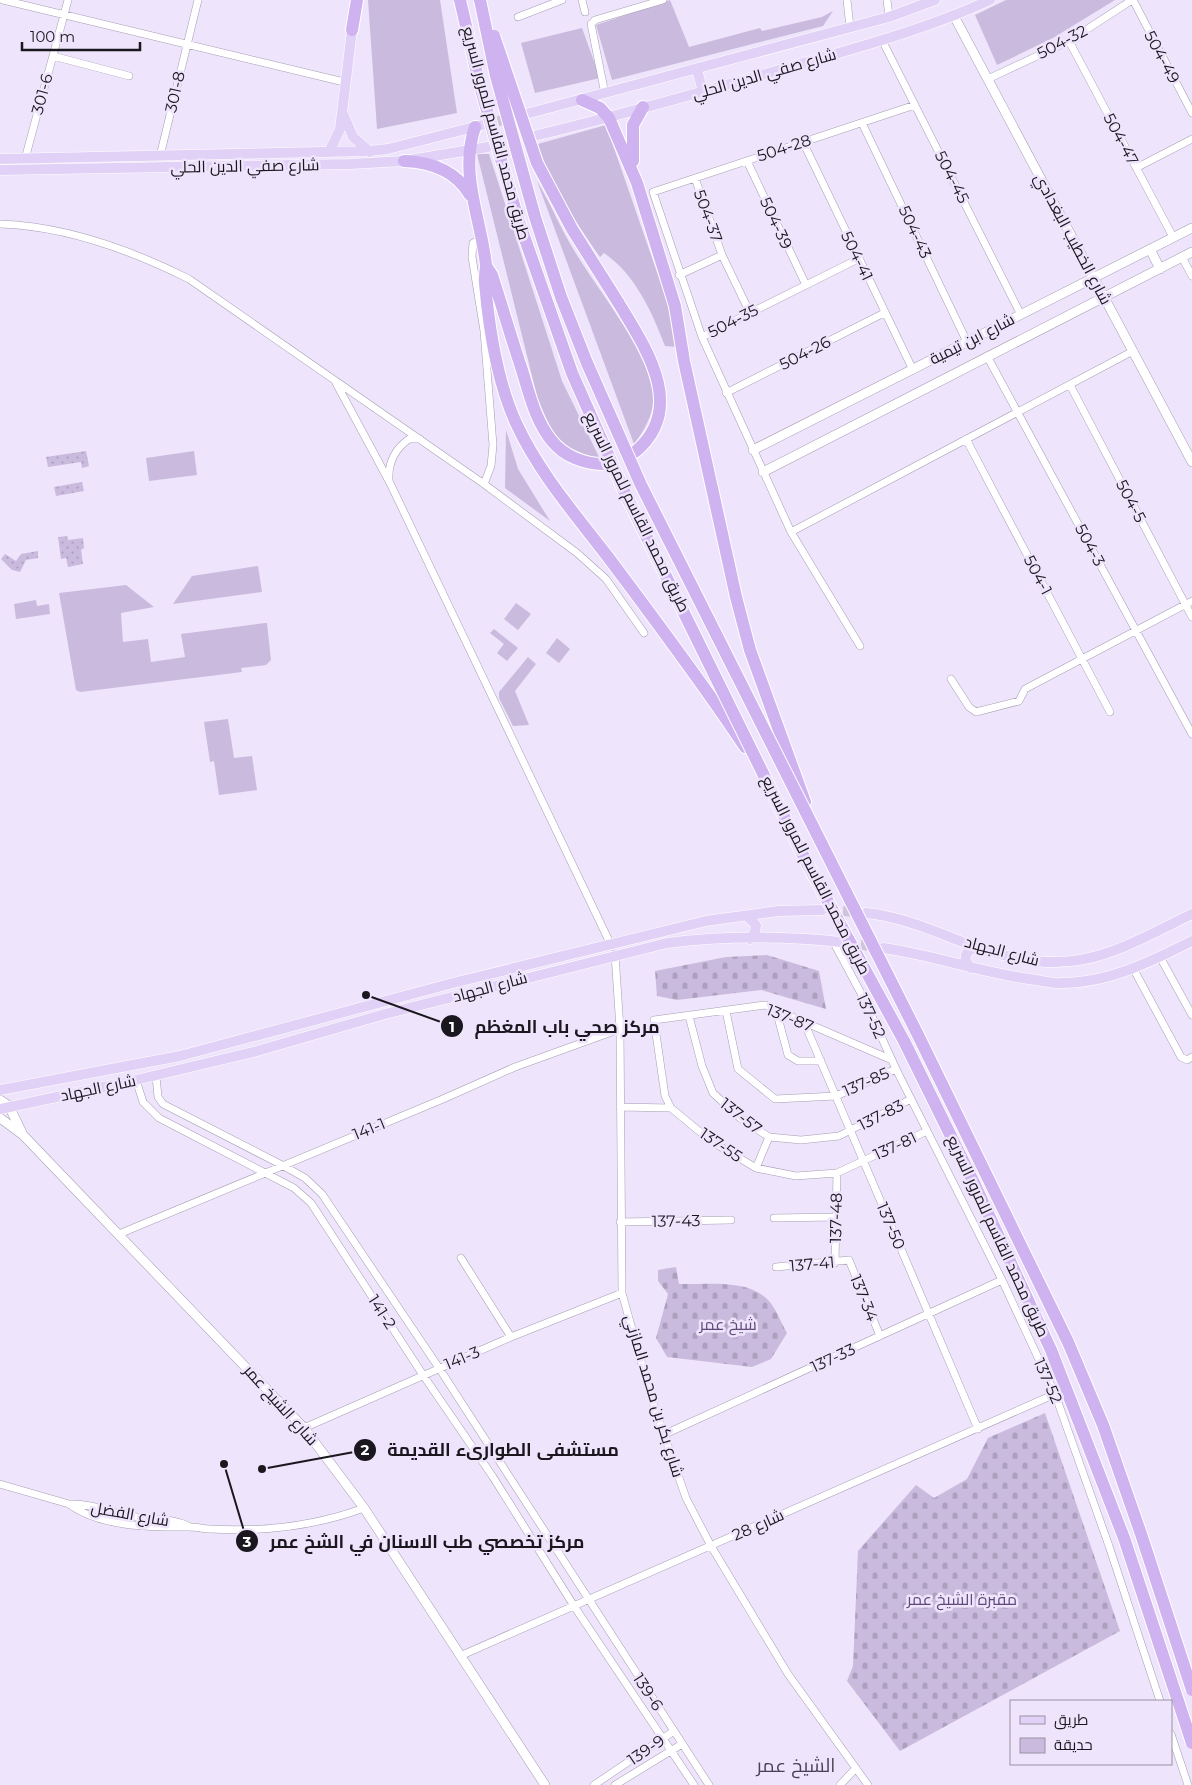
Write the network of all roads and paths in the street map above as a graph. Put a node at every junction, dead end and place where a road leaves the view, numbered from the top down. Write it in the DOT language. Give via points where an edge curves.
graph roads {
  1 [pos="3,0"];
  2 [pos="68,0"];
  3 [pos="198,0"];
  4 [pos="351,0"];
  5 [pos="357,0"];
  6 [pos="460,0"];
  7 [pos="481,0"];
  8 [pos="562,0"];
  9 [pos="582,0"];
  10 [pos="663,0"];
  11 [pos="847,0"];
  12 [pos="887,0"];
  13 [pos="935,0"];
  14 [pos="990,0"];
  15 [pos="1133,0"];
  16 [pos="585,12"];
  17 [pos="64,13"];
  18 [pos="954,16"];
  19 [pos="518,17"];
  20 [pos="889,17"];
  21 [pos="850,27"];
  22 [pos="352,30"];
  23 [pos="882,40"];
  24 [pos="1069,40"];
  25 [pos="186,45"];
  26 [pos="52,56"];
  27 [pos="698,70"];
  28 [pos="129,76"];
  29 [pos="988,79"];
  30 [pos="344,82"];
  31 [pos="703,92"];
  32 [pos="605,94"];
  33 [pos="582,100"];
  34 [pos="915,105"];
  35 [pos="643,107"];
  36 [pos="342,110"];
  37 [pos="1192,113"];
  38 [pos="526,114"];
  39 [pos="609,118"];
  40 [pos="862,122"];
  41 [pos="478,126"];
  42 [pos="534,136"];
  43 [pos="1192,139"];
  44 [pos="803,142"];
  45 [pos="488,147"];
  46 [pos="369,151"];
  47 [pos="329,152"];
  48 [pos="469,152"];
  49 [pos="160,156"];
  50 [pos="0,159"];
  51 [pos="25,159"];
  52 [pos="404,161"];
  53 [pos="747,161"];
  54 [pos="1136,168"];
  55 [pos="0,170"];
  56 [pos="694,178"];
  57 [pos="637,183"];
  58 [pos="473,200"];
  59 [pos="0,224"];
  60 [pos="1192,228"];
  61 [pos="1173,237"];
  62 [pos="480,240"];
  63 [pos="1150,249"];
  64 [pos="1192,252"];
  65 [pos="722,254"];
  66 [pos="1182,257"];
  67 [pos="858,259"];
  68 [pos="486,266"];
  69 [pos="1160,269"];
  70 [pos="680,275"];
  71 [pos="1192,276"];
  72 [pos="1094,278"];
  73 [pos="806,285"];
  74 [pos="1104,298"];
  75 [pos="750,313"];
  76 [pos="884,313"];
  77 [pos="1021,314"];
  78 [pos="702,337"];
  79 [pos="967,342"];
  80 [pos="1133,351"];
  81 [pos="987,356"];
  82 [pos="913,370"];
  83 [pos="335,380"];
  84 [pos="1070,385"];
  85 [pos="726,393"];
  86 [pos="1017,412"];
  87 [pos="966,439"];
  88 [pos="420,440"];
  89 [pos="752,450"];
  90 [pos="636,452"];
  91 [pos="1192,462"];
  92 [pos="603,464"];
  93 [pos="763,472"];
  94 [pos="390,483"];
  95 [pos="484,484"];
  96 [pos="791,532"];
  97 [pos="1189,603"];
  98 [pos="1192,617"];
  99 [pos="1136,630"];
  100 [pos="644,633"];
  101 [pos="860,646"];
  102 [pos="1082,659"];
  103 [pos="951,679"];
  104 [pos="1110,712"];
  105 [pos="1192,734"];
  106 [pos="764,775"];
  107 [pos="814,826"];
  108 [pos="822,910"];
  109 [pos="866,913"];
  110 [pos="1192,914"];
  111 [pos="747,916"];
  112 [pos="750,939"];
  113 [pos="836,942"];
  114 [pos="610,943"];
  115 [pos="1191,943"];
  116 [pos="883,948"];
  117 [pos="978,948"];
  118 [pos="615,954"];
  119 [pos="1160,957"];
  120 [pos="971,968"];
  121 [pos="1133,968"];
  122 [pos="379,1003"];
  123 [pos="776,1010"];
  124 [pos="726,1011"];
  125 [pos="385,1014"];
  126 [pos="1192,1015"];
  127 [pos="689,1016"];
  128 [pos="804,1022"];
  129 [pos="620,1029"];
  130 [pos="1192,1057"];
  131 [pos="892,1060"];
  132 [pos="821,1062"];
  133 [pos="896,1069"];
  134 [pos="156,1076"];
  135 [pos="136,1080"];
  136 [pos="0,1090"];
  137 [pos="836,1096"];
  138 [pos="911,1099"];
  139 [pos="3,1105"];
  140 [pos="620,1107"];
  141 [pos="671,1108"];
  142 [pos="0,1118"];
  143 [pos="850,1131"];
  144 [pos="927,1131"];
  145 [pos="23,1135"];
  146 [pos="769,1136"];
  147 [pos="863,1161"];
  148 [pos="282,1165"];
  149 [pos="756,1168"];
  150 [pos="264,1172"];
  151 [pos="837,1173"];
  152 [pos="836,1217"];
  153 [pos="774,1218"];
  154 [pos="731,1220"];
  155 [pos="620,1222"];
  156 [pos="120,1234"];
  157 [pos="461,1258"];
  158 [pos="849,1260"];
  159 [pos="835,1263"];
  160 [pos="776,1267"];
  161 [pos="1002,1280"];
  162 [pos="622,1293"];
  163 [pos="929,1314"];
  164 [pos="880,1336"];
  165 [pos="511,1337"];
  166 [pos="439,1368"];
  167 [pos="423,1375"];
  168 [pos="1056,1394"];
  169 [pos="304,1428"];
  170 [pos="978,1429"];
  171 [pos="663,1435"];
  172 [pos="0,1484"];
  173 [pos="364,1508"];
  174 [pos="710,1546"];
  175 [pos="587,1599"];
  176 [pos="574,1606"];
  177 [pos="460,1656"];
  178 [pos="1192,1690"];
  179 [pos="1160,1700"];
  180 [pos="674,1731"];
  181 [pos="1172,1737"];
  182 [pos="663,1738"];
  183 [pos="1192,1743"];
  184 [pos="682,1744"];
  185 [pos="672,1751"];
  186 [pos="856,1768"];
  187 [pos="545,1785"];
  188 [pos="594,1785"];
  189 [pos="615,1785"];
  190 [pos="694,1785"];
  191 [pos="709,1785"];
  192 [pos="840,1785"];
  193 [pos="868,1785"];
  194 [pos="1188,1785"];
  1 -- 17 [label="street"];
  2 -- 17 [label="street, 301-6"];
  3 -- 25 [label="street, 301-8"];
  4 -- 22 [label="street"];
  5 -- 22 [label="highway"];
  6 -- 106 [label="highway, طريق محمد القاسم للمرور السريع, bridge" via="518,218 572,373 625,493"];
  7 -- 90 [label="highway, bridge" via="537,163 655,371 661,404 656,425"];
  7 -- 107 [label="highway, طريق محمد القاسم للمرور السريع, bridge" via="496,76 535,217 587,363 641,485"];
  8 -- 19 [label="street"];
  9 -- 16 [label="street"];
  10 -- 32 [label="street" via="590,24"];
  11 -- 21 [label="street"];
  12 -- 20 [label="street"];
  13 -- 20 [label="main road, شارع صفي الدين الحلي"];
  14 -- 18 [label="main road, شارع صفي الدين الحلي"];
  15 -- 24 [label="street, 504-32"];
  15 -- 37 [label="street, 504-49"];
  17 -- 25 [label="street"];
  17 -- 26 [label="street, 301-6"];
  18 -- 23 [label="main road, شارع صفي الدين الحلي"];
  18 -- 29 [label="street, شارع الخطيب البغدادي"];
  20 -- 21 [label="main road, شارع صفي الدين الحلي"];
  21 -- 27 [label="main road, شارع صفي الدين الحلي"];
  22 -- 30 [label="main road"];
  23 -- 31 [label="main road, شارع صفي الدين الحلي"];
  23 -- 34 [label="street, 504-45"];
  24 -- 29 [label="street, 504-32"];
  24 -- 54 [label="street, 504-47"];
  25 -- 30 [label="street"];
  25 -- 49 [label="street, 301-8"];
  26 -- 28 [label="street"];
  26 -- 51 [label="street, 301-6"];
  27 -- 31 [label="main road"];
  27 -- 32 [label="main road, شارع صفي الدين الحلي"];
  29 -- 72 [label="street, شارع الخطيب البغدادي"];
  30 -- 36 [label="main road"];
  31 -- 35 [label="main road, شارع صفي الدين الحلي"];
  32 -- 33 [label="main road, شارع صفي الدين الحلي"];
  33 -- 38 [label="main road, شارع صفي الدين الحلي"];
  33 -- 39 [label="highway" via="600,108"];
  34 -- 40 [label="street, 504-28"];
  34 -- 77 [label="street, 504-45"];
  35 -- 39 [label="main road, شارع صفي الدين الحلي"];
  35 -- 57 [label="highway" via="633,125 631,138"];
  36 -- 46 [label="main road" via="347,128"];
  36 -- 47 [label="main road" via="340,129"];
  39 -- 42 [label="main road, شارع صفي الدين الحلي"];
  39 -- 57 [label="highway"];
  40 -- 44 [label="street, 504-28"];
  40 -- 79 [label="street, 504-43"];
  41 -- 46 [label="main road, شارع صفي الدين الحلي"];
  41 -- 48 [label="highway"];
  43 -- 54 [label="street"];
  44 -- 53 [label="street, 504-28"];
  44 -- 67 [label="street, 504-41"];
  45 -- 48 [label="main road, شارع صفي الدين الحلي"];
  46 -- 47 [label="main road, شارع صفي الدين الحلي"];
  46 -- 52 [label="main road"];
  47 -- 49 [label="main road, شارع صفي الدين الحلي"];
  48 -- 52 [label="main road, شارع صفي الدين الحلي"];
  48 -- 58 [label="highway"];
  49 -- 51 [label="main road, شارع صفي الدين الحلي"];
  50 -- 51 [label="main road, شارع صفي الدين الحلي"];
  52 -- 55 [label="main road, شارع صفي الدين الحلي"];
  52 -- 58 [label="highway" via="445,170 466,188"];
  53 -- 56 [label="street, 504-28"];
  53 -- 73 [label="street, 504-39"];
  54 -- 61 [label="street, 504-47"];
  56 -- 65 [label="street, 504-37"];
  56 -- 70 [label="street, 504-28" via="653,192"];
  57 -- 107 [label="highway, bridge" via="675,306 712,494 750,650"];
  58 -- 62 [label="highway"];
  59 -- 83 [label="street" via="87,239 175,272"];
  60 -- 61 [label="street, شارع ابن تيمية"];
  61 -- 63 [label="street, شارع ابن تيمية"];
  62 -- 68 [label="highway"];
  62 -- 95 [label="street" via="473,243 472,257 484,331 493,445 491,466"];
  63 -- 69 [label="street"];
  63 -- 72 [label="street, شارع ابن تيمية"];
  64 -- 66 [label="street, شارع ابن تيمية"];
  65 -- 70 [label="street, 504-37"];
  65 -- 75 [label="street, 504-37"];
  66 -- 69 [label="street, شارع ابن تيمية"];
  66 -- 71 [label="street"];
  67 -- 73 [label="street, 504-35"];
  67 -- 76 [label="street, 504-41"];
  68 -- 92 [label="highway" via="543,428 565,453 579,460"];
  68 -- 106 [label="highway, bridge" via="484,280 495,350 516,422 545,477 676,648"];
  69 -- 74 [label="street, شارع ابن تيمية"];
  70 -- 78 [label="street"];
  72 -- 74 [label="street, شارع الخطيب البغدادي"];
  72 -- 77 [label="street, شارع ابن تيمية"];
  73 -- 75 [label="street, 504-35"];
  74 -- 80 [label="street, شارع الخطيب البغدادي"];
  74 -- 81 [label="street, شارع ابن تيمية"];
  75 -- 78 [label="street, 504-35"];
  76 -- 82 [label="street, 504-41"];
  76 -- 85 [label="street, 504-26"];
  77 -- 79 [label="street, شارع ابن تيمية"];
  78 -- 85 [label="street, 504-35"];
  79 -- 82 [label="street, شارع ابن تيمية"];
  80 -- 84 [label="street"];
  80 -- 91 [label="street, شارع الخطيب البغدادي"];
  81 -- 86 [label="street, 504-3"];
  81 -- 93 [label="street, شارع ابن تيمية"];
  82 -- 89 [label="street, شارع ابن تيمية"];
  83 -- 88 [label="street"];
  83 -- 94 [label="street"];
  84 -- 86 [label="street"];
  84 -- 97 [label="street, 504-5"];
  85 -- 89 [label="street, 504-35"];
  86 -- 87 [label="street"];
  86 -- 99 [label="street, 504-3"];
  87 -- 96 [label="street"];
  87 -- 102 [label="street, 504-1"];
  88 -- 94 [label="street" via="409,439 396,452 390,464"];
  88 -- 95 [label="street"];
  89 -- 93 [label="street, 504-35"];
  93 -- 96 [label="street, 504-35"];
  94 -- 114 [label="street"];
  95 -- 100 [label="street" via="594,567"];
  96 -- 101 [label="street, 504-35"];
  97 -- 98 [label="street, 504-5"];
  97 -- 99 [label="street"];
  99 -- 102 [label="street"];
  99 -- 105 [label="street, 504-3"];
  102 -- 103 [label="street" via="1025,689 1019,701 982,712 972,710"];
  102 -- 104 [label="street, 504-1"];
  106 -- 183 [label="highway, طريق محمد القاسم للمرور السريع, bridge" via="808,864 904,1041 1051,1350 1124,1538"];
  107 -- 178 [label="highway, طريق محمد القاسم للمرور السريع, bridge" via="1068,1342 1125,1489"];
  108 -- 111 [label="main road, شارع الجهاد" via="778,911"];
  109 -- 117 [label="main road, شارع الجهاد" via="933,930"];
  110 -- 117 [label="main road, شارع الجهاد" via="1098,958 1055,964 1026,961"];
  111 -- 112 [label="main road" via="756,925"];
  111 -- 114 [label="main road, شارع الجهاد" via="706,921"];
  112 -- 113 [label="main road, شارع الجهاد"];
  112 -- 118 [label="main road, شارع الجهاد" via="707,938"];
  113 -- 131 [label="street, 137-52"];
  114 -- 122 [label="main road, شارع الجهاد"];
  115 -- 119 [label="main road, شارع الجهاد"];
  116 -- 120 [label="main road, شارع الجهاد"];
  117 -- 120 [label="main road" via="970,949 965,956"];
  118 -- 125 [label="main road, شارع الجهاد"];
  118 -- 129 [label="street, شارع بكر بن محمد المازني"];
  119 -- 121 [label="main road, شارع الجهاد"];
  119 -- 126 [label="street"];
  120 -- 121 [label="main road, شارع الجهاد" via="1062,984"];
  121 -- 130 [label="street" via="1181,1058 1187,1060"];
  122 -- 125 [label="main road"];
  122 -- 136 [label="main road, شارع الجهاد" via="180,1056"];
  123 -- 124 [label="street, 137-87" via="766,1005"];
  123 -- 128 [label="street, 137-87"];
  123 -- 132 [label="street" via="785,1052 798,1061"];
  124 -- 127 [label="street, 137-87"];
  124 -- 137 [label="street" via="738,1069 775,1100"];
  125 -- 134 [label="main road, شارع الجهاد"];
  127 -- 141 [label="street, 137-87" via="654,1020 665,1096"];
  127 -- 146 [label="street, 137-57" via="713,1093 740,1118"];
  128 -- 131 [label="street, 137-87"];
  128 -- 132 [label="street, 137-50"];
  129 -- 140 [label="street, شارع بكر بن محمد المازني"];
  129 -- 148 [label="street, 141-1" via="515,1067"];
  131 -- 133 [label="street, 137-52"];
  132 -- 137 [label="street, 137-50"];
  133 -- 137 [label="street, 137-85"];
  133 -- 138 [label="street, 137-52"];
  134 -- 135 [label="main road, شارع الجهاد"];
  134 -- 148 [label="street, 141-2" via="158,1097 163,1104"];
  135 -- 139 [label="main road, شارع الجهاد"];
  135 -- 150 [label="street, 141-2" via="144,1102 158,1118"];
  137 -- 143 [label="street, 137-50"];
  138 -- 143 [label="street, 137-83"];
  138 -- 144 [label="street, 137-52"];
  139 -- 145 [label="street, شارع الشيخ عمر"];
  140 -- 141 [label="street"];
  140 -- 155 [label="street, شارع بكر بن محمد المازني"];
  141 -- 149 [label="street, 137-55" via="711,1141"];
  142 -- 145 [label="street, شارع الشيخ عمر"];
  143 -- 146 [label="street, 137-57" via="839,1136 801,1140"];
  143 -- 147 [label="street, 137-50"];
  144 -- 147 [label="street, 137-81"];
  144 -- 161 [label="street, 137-52"];
  145 -- 156 [label="street, شارع الشيخ عمر"];
  146 -- 149 [label="street"];
  147 -- 151 [label="street, 137-55"];
  147 -- 163 [label="street, 137-50"];
  148 -- 150 [label="street, 141-1"];
  148 -- 166 [label="street, 141-2" via="305,1178 322,1194"];
  149 -- 151 [label="street, 137-55" via="796,1176"];
  150 -- 156 [label="street, 141-1"];
  150 -- 167 [label="street, 141-2" via="294,1188 311,1203"];
  151 -- 152 [label="street, 137-48"];
  152 -- 153 [label="street"];
  152 -- 159 [label="street, 137-48"];
  154 -- 155 [label="street, 137-43"];
  155 -- 162 [label="street, شارع بكر بن محمد المازني"];
  156 -- 169 [label="street, شارع الشيخ عمر"];
  157 -- 165 [label="street"];
  158 -- 159 [label="street, 137-41"];
  158 -- 164 [label="street, 137-34"];
  159 -- 160 [label="street, 137-41"];
  161 -- 163 [label="street, 137-33"];
  161 -- 168 [label="street, 137-52"];
  162 -- 165 [label="street, 141-3"];
  162 -- 171 [label="street, شارع بكر بن محمد المازني"];
  163 -- 164 [label="street, 137-33"];
  163 -- 170 [label="street, 137-50"];
  164 -- 171 [label="street, 137-33"];
  165 -- 166 [label="street, 141-3"];
  166 -- 167 [label="street, 141-3"];
  166 -- 175 [label="street, 141-2"];
  167 -- 169 [label="street, 141-3"];
  167 -- 176 [label="street, 141-2" via="493,1477"];
  168 -- 170 [label="street, شارع 28"];
  168 -- 179 [label="street, 137-52"];
  169 -- 173 [label="street, شارع الشيخ عمر"];
  170 -- 174 [label="street, شارع 28"];
  171 -- 174 [label="street, شارع بكر بن محمد المازني" via="686,1498"];
  172 -- 173 [label="street, شارع الفضل" via="69,1504 210,1529 284,1527 333,1520"];
  173 -- 177 [label="street, شارع الشيخ عمر"];
  174 -- 175 [label="street, شارع 28"];
  174 -- 186 [label="street, شارع بكر بن محمد المازني" via="788,1674"];
  175 -- 176 [label="street, شارع 28"];
  175 -- 180 [label="street, 139-6"];
  176 -- 177 [label="street, شارع 28"];
  176 -- 182 [label="street, 139-6"];
  177 -- 187 [label="street, شارع الشيخ عمر"];
  180 -- 182 [label="street, 139-9"];
  180 -- 184 [label="street, 139-6"];
  181 -- 194 [label="street"];
  182 -- 185 [label="street, 139-6"];
  182 -- 188 [label="street, 139-9"];
  184 -- 185 [label="street, 139-9"];
  184 -- 191 [label="street, 139-6"];
  185 -- 189 [label="street, 139-9"];
  185 -- 190 [label="street, 139-6"];
  186 -- 192 [label="street"];
  186 -- 193 [label="street, شارع بكر بن محمد المازني"];
}
